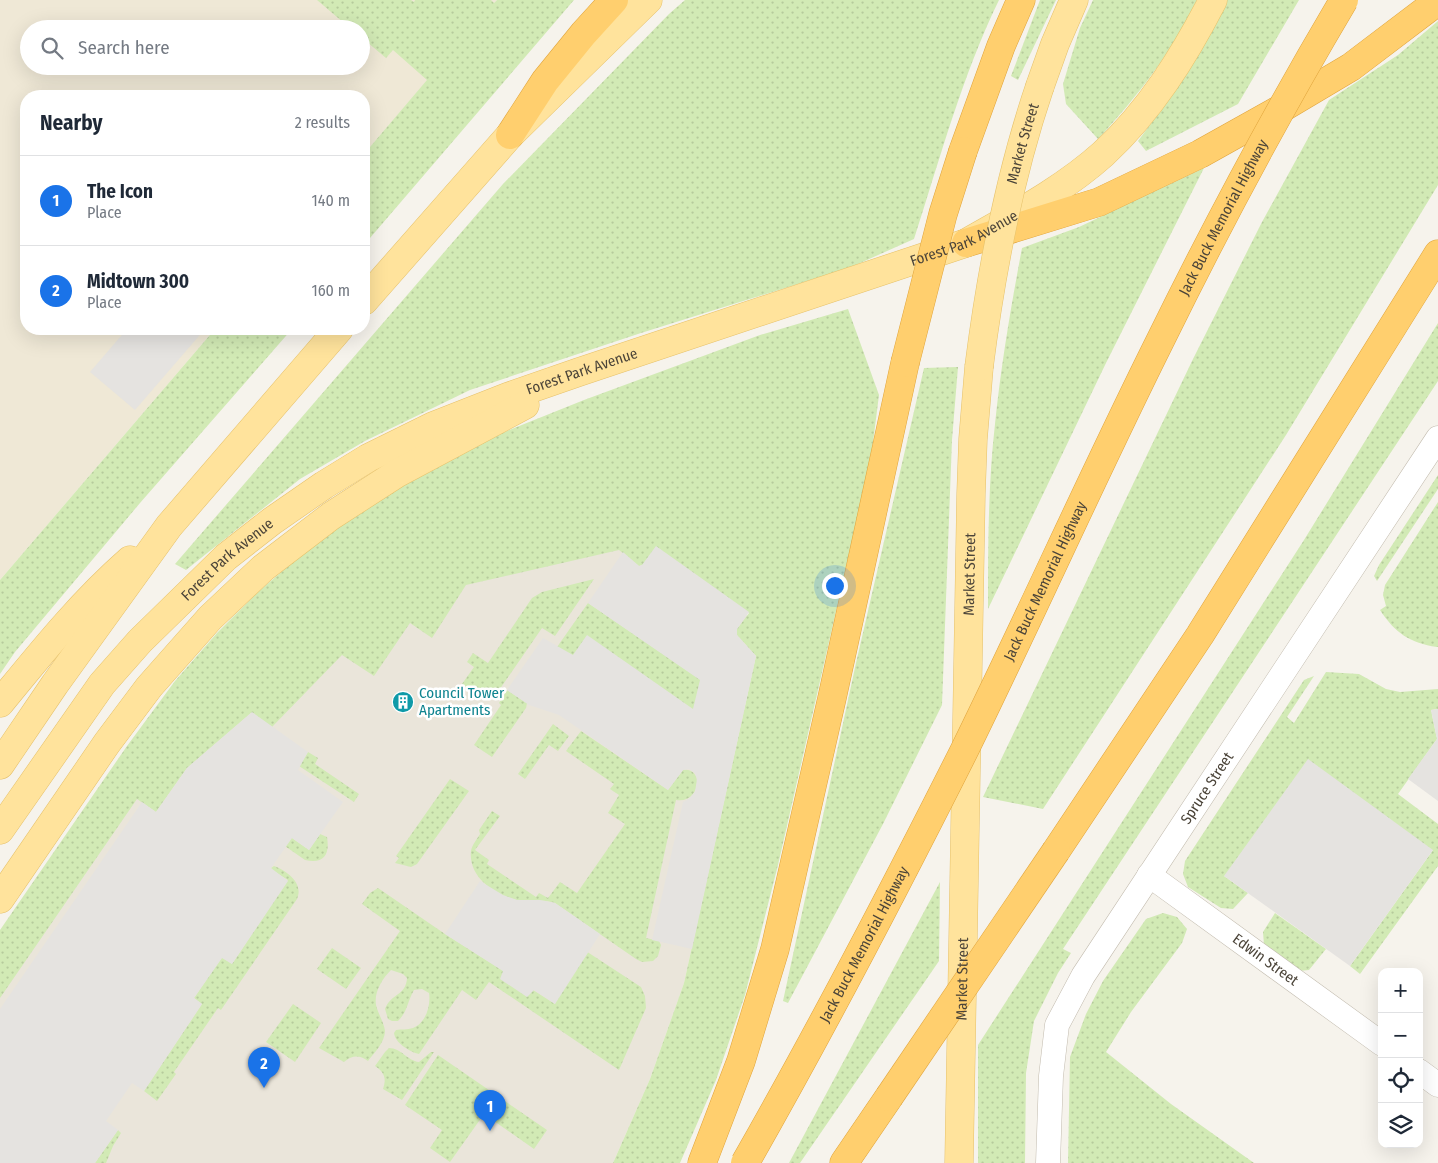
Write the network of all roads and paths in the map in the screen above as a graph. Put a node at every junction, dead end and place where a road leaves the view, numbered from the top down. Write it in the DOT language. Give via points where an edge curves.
graph roads {
  1 [pos="614,0"];
  2 [pos="648,0"];
  3 [pos="1021,0"];
  4 [pos="1074,0"];
  5 [pos="1213,0"];
  6 [pos="1344,0"];
  7 [pos="1438,1"];
  8 [pos="510,135"];
  9 [pos="966,243"];
  10 [pos="1438,254"];
  11 [pos="370,294"];
  12 [pos="334,335"];
  13 [pos="578,372"];
  14 [pos="1438,438"];
  15 [pos="169,526"];
  16 [pos="0,703"];
  17 [pos="0,765"];
  18 [pos="0,830"];
  19 [pos="1149,875"];
  20 [pos="0,900"];
  21 [pos="1378,1041"];
  22 [pos="1423,1074"];
  23 [pos="1438,1085"];
  24 [pos="702,1163"];
  25 [pos="745,1163"];
  26 [pos="844,1163"];
  27 [pos="959,1163"];
  28 [pos="1048,1163"];
  1 -- 8 [label="highway" via="546,81"];
  2 -- 8 [label="main road"];
  3 -- 24 [label="highway, bridge" via="963,151 938,232 905,363 774,949 738,1069"];
  4 -- 27 [label="main road, Market Street, bridge" via="1027,125 990,285 979,367 972,439"];
  5 -- 9 [label="main road, Forest Park Avenue" via="1168,79 1103,154 1074,177"];
  6 -- 25 [label="highway, Jack Buck Memorial Highway, bridge" via="1209,244 964,751"];
  7 -- 9 [label="highway" via="1351,66 1200,154 1099,202"];
  8 -- 11 [label="main road"];
  9 -- 13 [label="main road, Forest Park Avenue"];
  10 -- 26 [label="highway, bridge" via="1200,634"];
  12 -- 15 [label="main road"];
  13 -- 18 [label="main road, Forest Park Avenue" via="433,426 368,458 272,521 226,557 140,641 102,684"];
  13 -- 20 [label="main road" via="511,414 396,474 331,516 263,568 210,618 149,687"];
  14 -- 19 [label="street, Spruce Street"];
  15 -- 16 [label="main road" via="112,575 60,630"];
  15 -- 17 [label="main road"];
  19 -- 21 [label="street, Edwin Street"];
  19 -- 28 [label="street, Spruce Street" via="1083,976 1057,1025 1051,1076"];
  22 -- 23 [label="street"];
}
